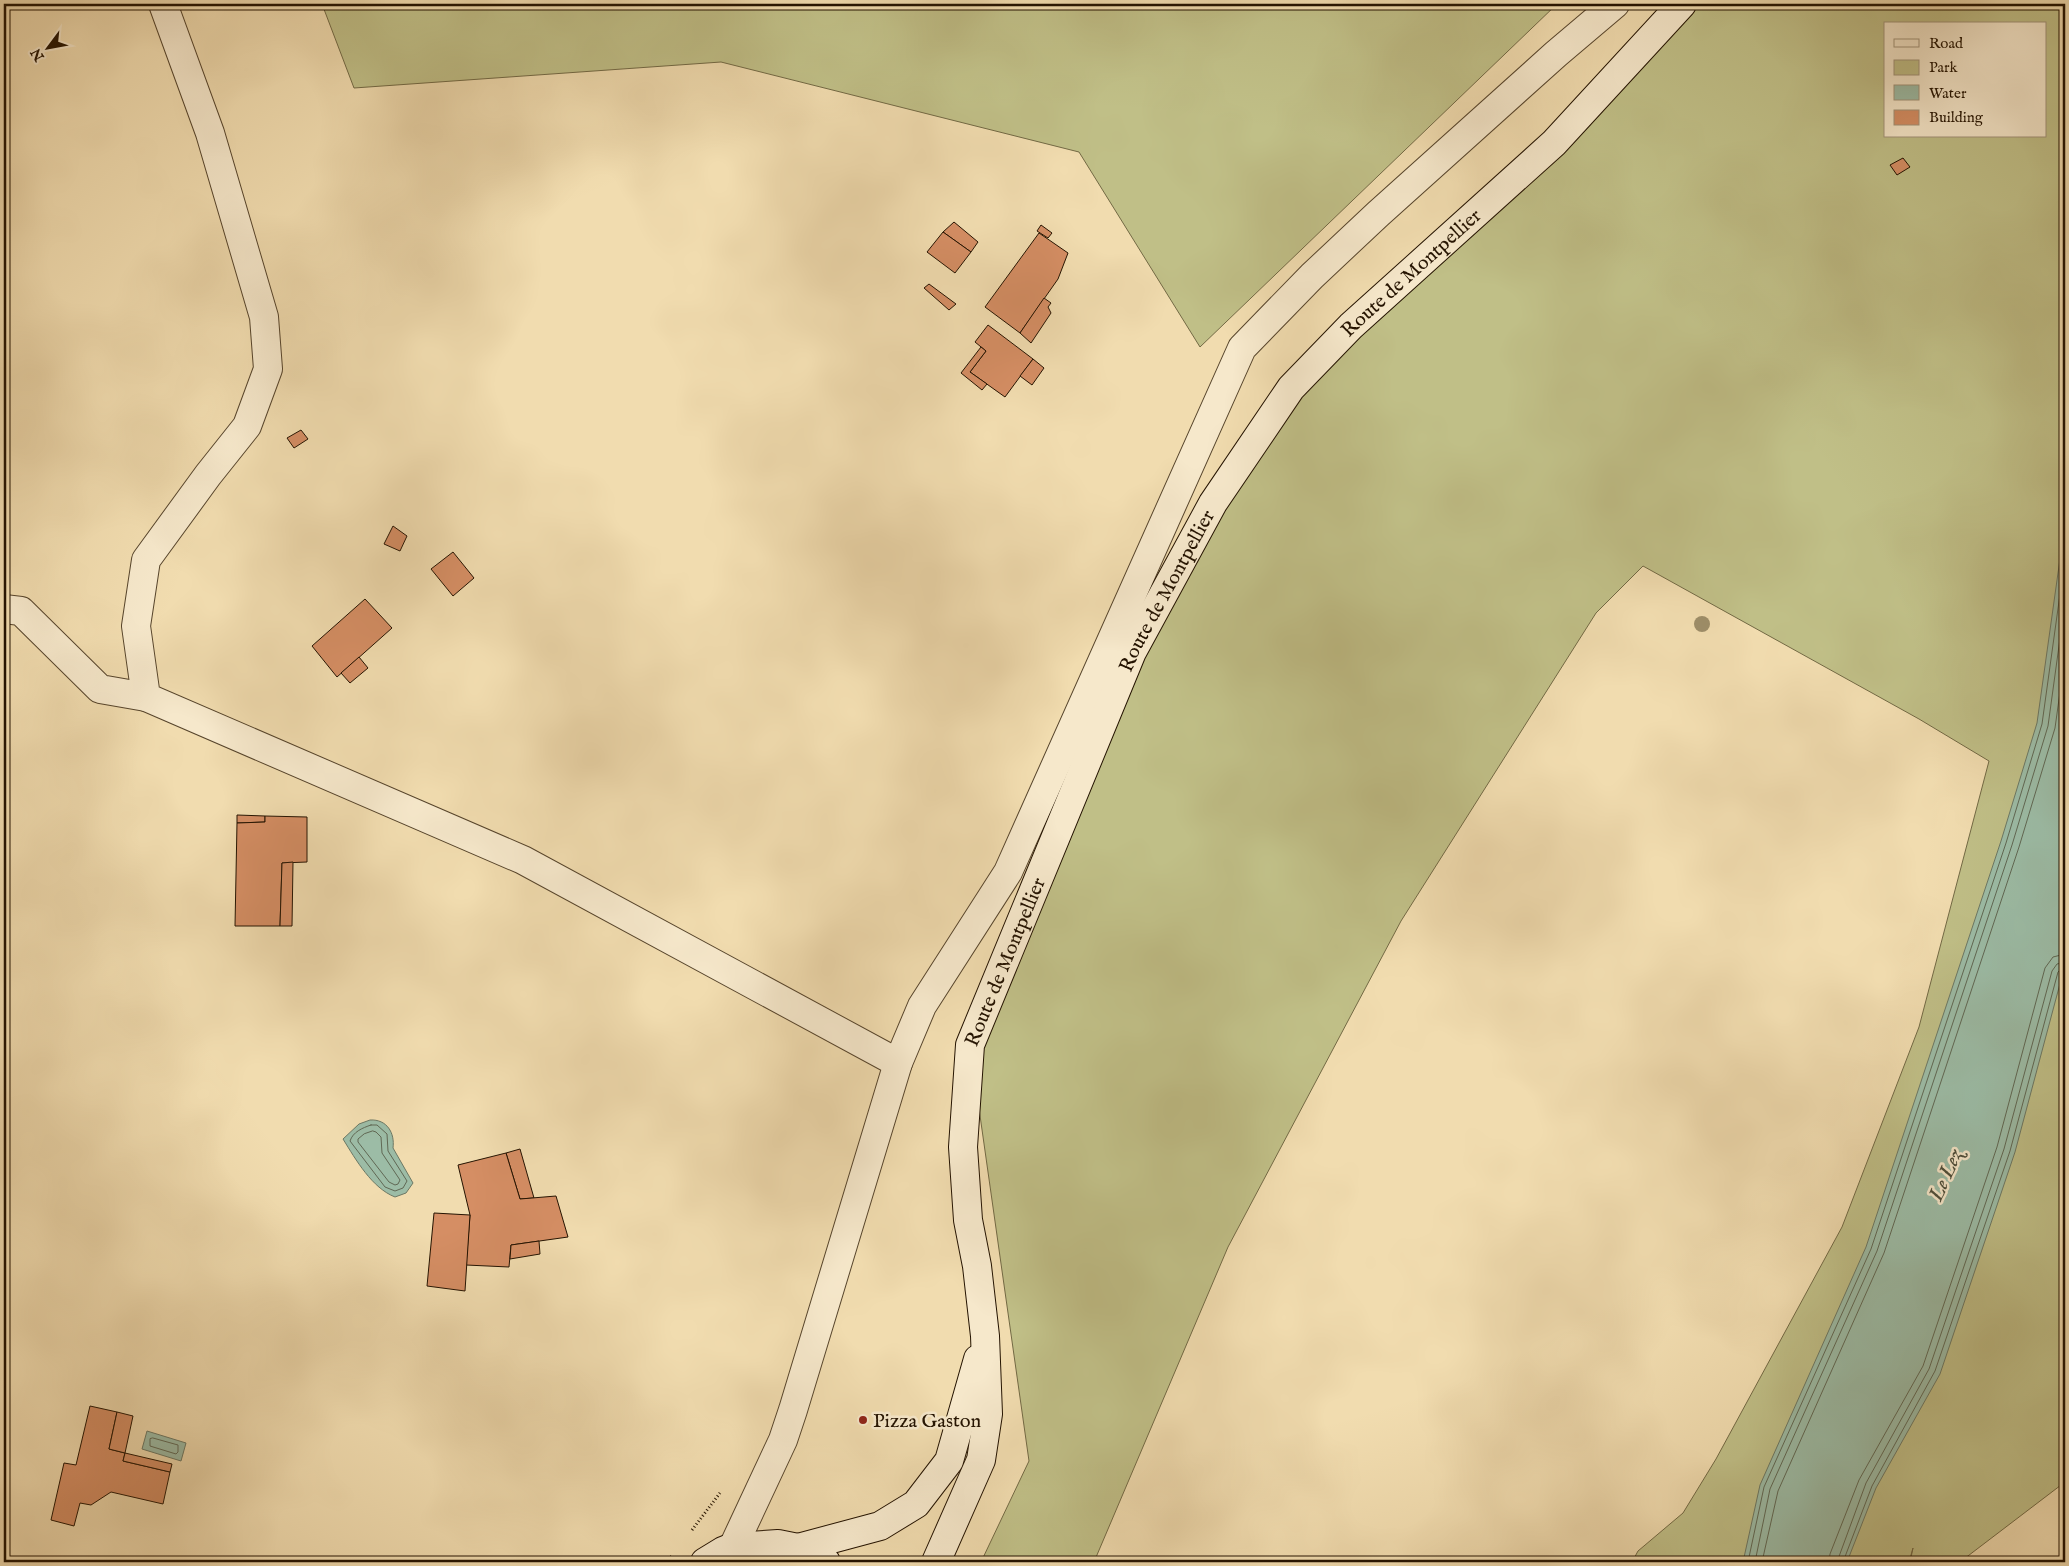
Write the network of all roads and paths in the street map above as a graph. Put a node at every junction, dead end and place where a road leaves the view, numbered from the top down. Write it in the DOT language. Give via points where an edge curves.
graph roads {
  1 [pos="164,4"];
  2 [pos="1615,4"];
  3 [pos="1682,4"];
  4 [pos="4,610"];
  5 [pos="146,697"];
  6 [pos="898,1063"];
  7 [pos="985,1336"];
  8 [pos="733,1547"];
  9 [pos="798,1548"];
  10 [pos="705,1562"];
  11 [pos="826,1562"];
  12 [pos="936,1562"];
  1 -- 5 [label="street" via="210,133 264,317 268,369 247,426 146,560 136,626"];
  2 -- 6 [label="street" via="1385,208 1242,348 1008,872 922,1006"];
  3 -- 7 [label="street, Route de Montpellier" via="1554,143 1351,326 1290,388 1213,503 1132,652 970,1045 963,1147 968,1220"];
  4 -- 5 [label="street" via="21,611 100,689"];
  5 -- 6 [label="street" via="523,860"];
  6 -- 8 [label="street" via="783,1440"];
  7 -- 9 [label="street, Route de Montpellier" via="949,1460 916,1504 880,1526"];
  7 -- 12 [label="street, Route de Montpellier" via="988,1414 981,1460"];
  8 -- 9 [label="street" via="778,1544"];
  8 -- 10 [label="street"];
  9 -- 11 [label="street"];
}
